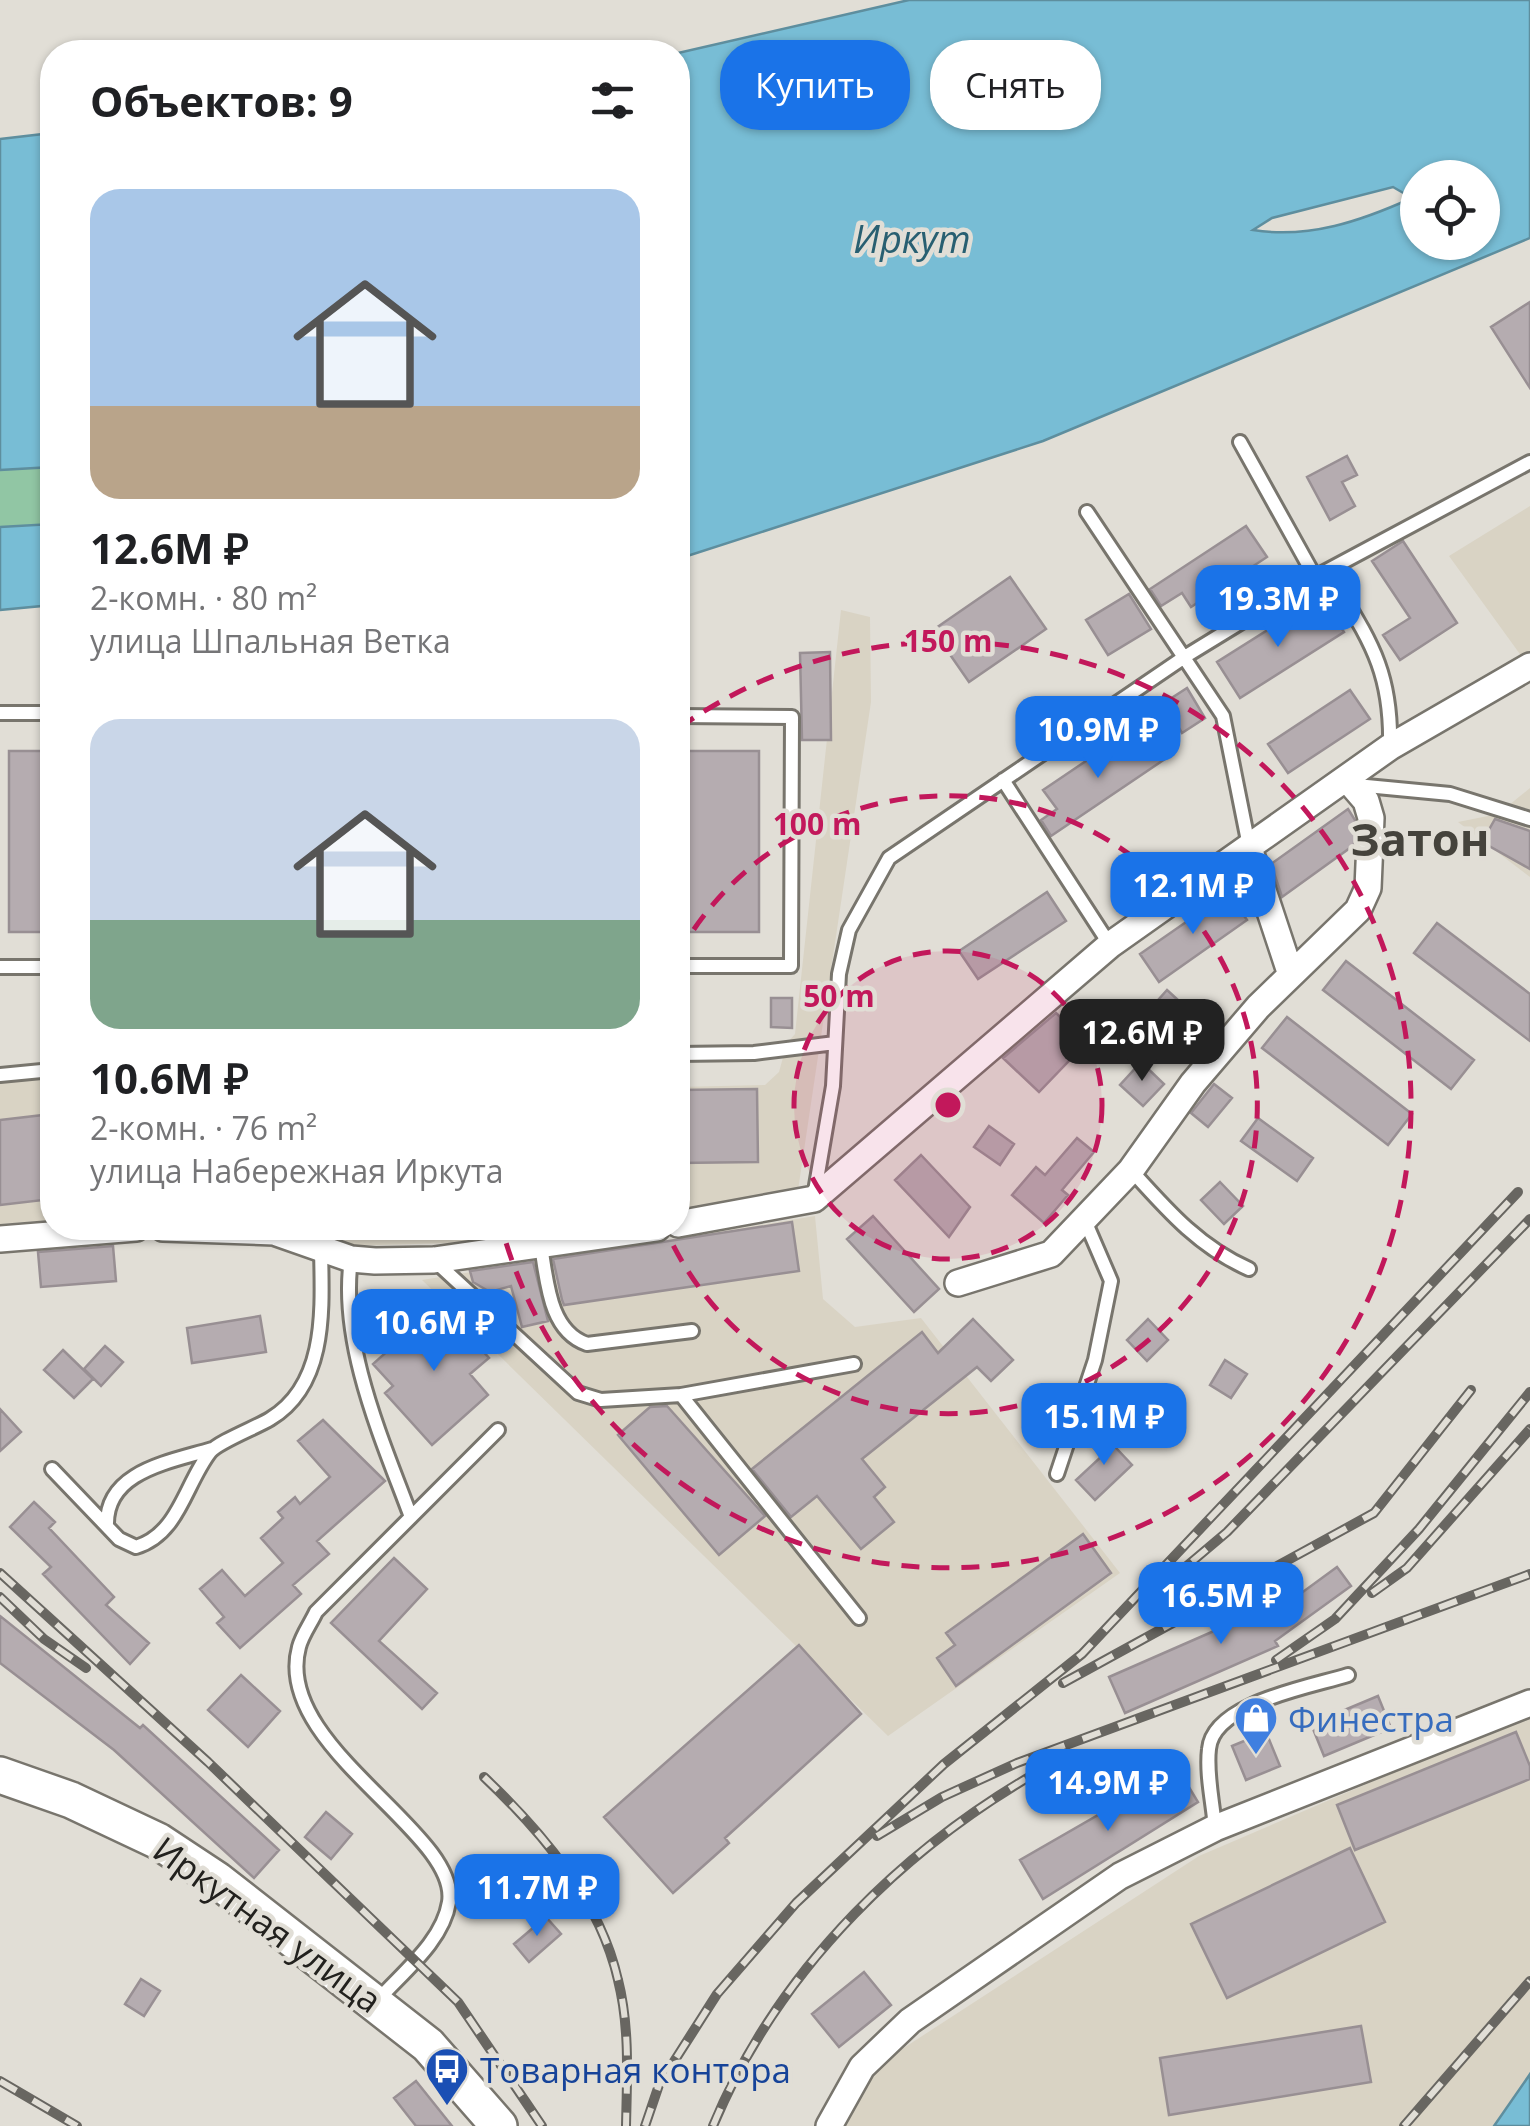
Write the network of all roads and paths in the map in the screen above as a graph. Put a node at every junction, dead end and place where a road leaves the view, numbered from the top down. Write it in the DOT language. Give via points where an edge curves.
graph roads {
  1 [pos="1240,442"];
  2 [pos="1530,462"];
  3 [pos="1087,512"];
  4 [pos="1322,574"];
  5 [pos="1186,656"];
  6 [pos="1530,666"];
  7 [pos="0,713"];
  8 [pos="40,713"];
  9 [pos="690,716"];
  10 [pos="1390,747"];
  11 [pos="1003,780"];
  12 [pos="1350,782"];
  13 [pos="1530,819"];
  14 [pos="1250,848"];
  15 [pos="1110,945"];
  16 [pos="690,966"];
  17 [pos="0,967"];
  18 [pos="40,967"];
  19 [pos="1292,975"];
  20 [pos="835,1043"];
  21 [pos="690,1054"];
  22 [pos="40,1071"];
  23 [pos="0,1076"];
  24 [pos="1131,1170"];
  25 [pos="814,1199"];
  26 [pos="1083,1216"];
  27 [pos="690,1222"];
  28 [pos="40,1236"];
  29 [pos="0,1240"];
  30 [pos="300,1240"];
  31 [pos="580,1240"];
  32 [pos="541,1246"];
  33 [pos="321,1249"];
  34 [pos="351,1259"];
  35 [pos="434,1260"];
  36 [pos="1249,1269"];
  37 [pos="958,1283"];
  38 [pos="692,1331"];
  39 [pos="854,1364"];
  40 [pos="681,1396"];
  41 [pos="498,1430"];
  42 [pos="212,1449"];
  43 [pos="52,1468"];
  44 [pos="1056,1474"];
  45 [pos="411,1517"];
  46 [pos="107,1526"];
  47 [pos="859,1618"];
  48 [pos="1348,1675"];
  49 [pos="1530,1703"];
  50 [pos="0,1775"];
  51 [pos="1216,1828"];
  52 [pos="376,2001"];
  53 [pos="500,2126"];
  54 [pos="829,2126"];
  1 -- 4 [label="lane"];
  2 -- 4 [label="lane"];
  3 -- 5 [label="lane"];
  4 -- 5 [label="lane"];
  4 -- 10 [label="lane" via="1382,662"];
  5 -- 11 [label="lane"];
  5 -- 14 [label="lane" via="1222,716"];
  6 -- 10 [label="street"];
  7 -- 8 [label="lane"];
  9 -- 16 [label="lane" via="792,717 792,755 790,966"];
  10 -- 12 [label="street"];
  11 -- 15 [label="lane"];
  11 -- 20 [label="lane" via="890,858 869,888 848,930 838,974"];
  12 -- 13 [label="lane" via="1450,794"];
  12 -- 14 [label="street"];
  12 -- 19 [label="street" via="1371,818 1368,888 1358,910"];
  14 -- 15 [label="street"];
  14 -- 19 [label="street"];
  15 -- 25 [label="street"];
  17 -- 18 [label="lane"];
  19 -- 24 [label="street" via="1194,1083"];
  20 -- 21 [label="lane"];
  20 -- 25 [label="lane"];
  22 -- 23 [label="lane"];
  24 -- 26 [label="street"];
  24 -- 36 [label="lane" via="1216,1254"];
  25 -- 27 [label="street"];
  26 -- 37 [label="street" via="1051,1254"];
  26 -- 44 [label="lane" via="1111,1281 1095,1360"];
  28 -- 29 [label="street"];
  30 -- 33 [label="street"];
  31 -- 32 [label="street"];
  32 -- 35 [label="street"];
  32 -- 38 [label="lane" via="559,1322 574,1340"];
  33 -- 34 [label="street"];
  33 -- 42 [label="lane" via="322,1320 311,1371 279,1414"];
  34 -- 35 [label="street"];
  34 -- 45 [label="lane" via="346,1292 366,1385"];
  35 -- 40 [label="lane" via="578,1393 601,1400"];
  39 -- 40 [label="lane"];
  40 -- 47 [label="lane"];
  41 -- 45 [label="lane"];
  42 -- 46 [label="lane" via="146,1469 120,1485 106,1506"];
  42 -- 46 [label="lane" via="153,1542 136,1547"];
  43 -- 46 [label="lane"];
  45 -- 52 [label="lane" via="316,1612 298,1647 298,1683 327,1744 435,1855 450,1898 438,1934"];
  48 -- 51 [label="lane" via="1237,1710 1214,1730 1209,1750"];
  49 -- 51 [label="street"];
  50 -- 52 [label="main road, Иркутная улица" via="158,1840"];
  51 -- 54 [label="street" via="1120,1876 910,2020 862,2067"];
  52 -- 53 [label="main road, Иркутная улица" via="428,2045"];
}
